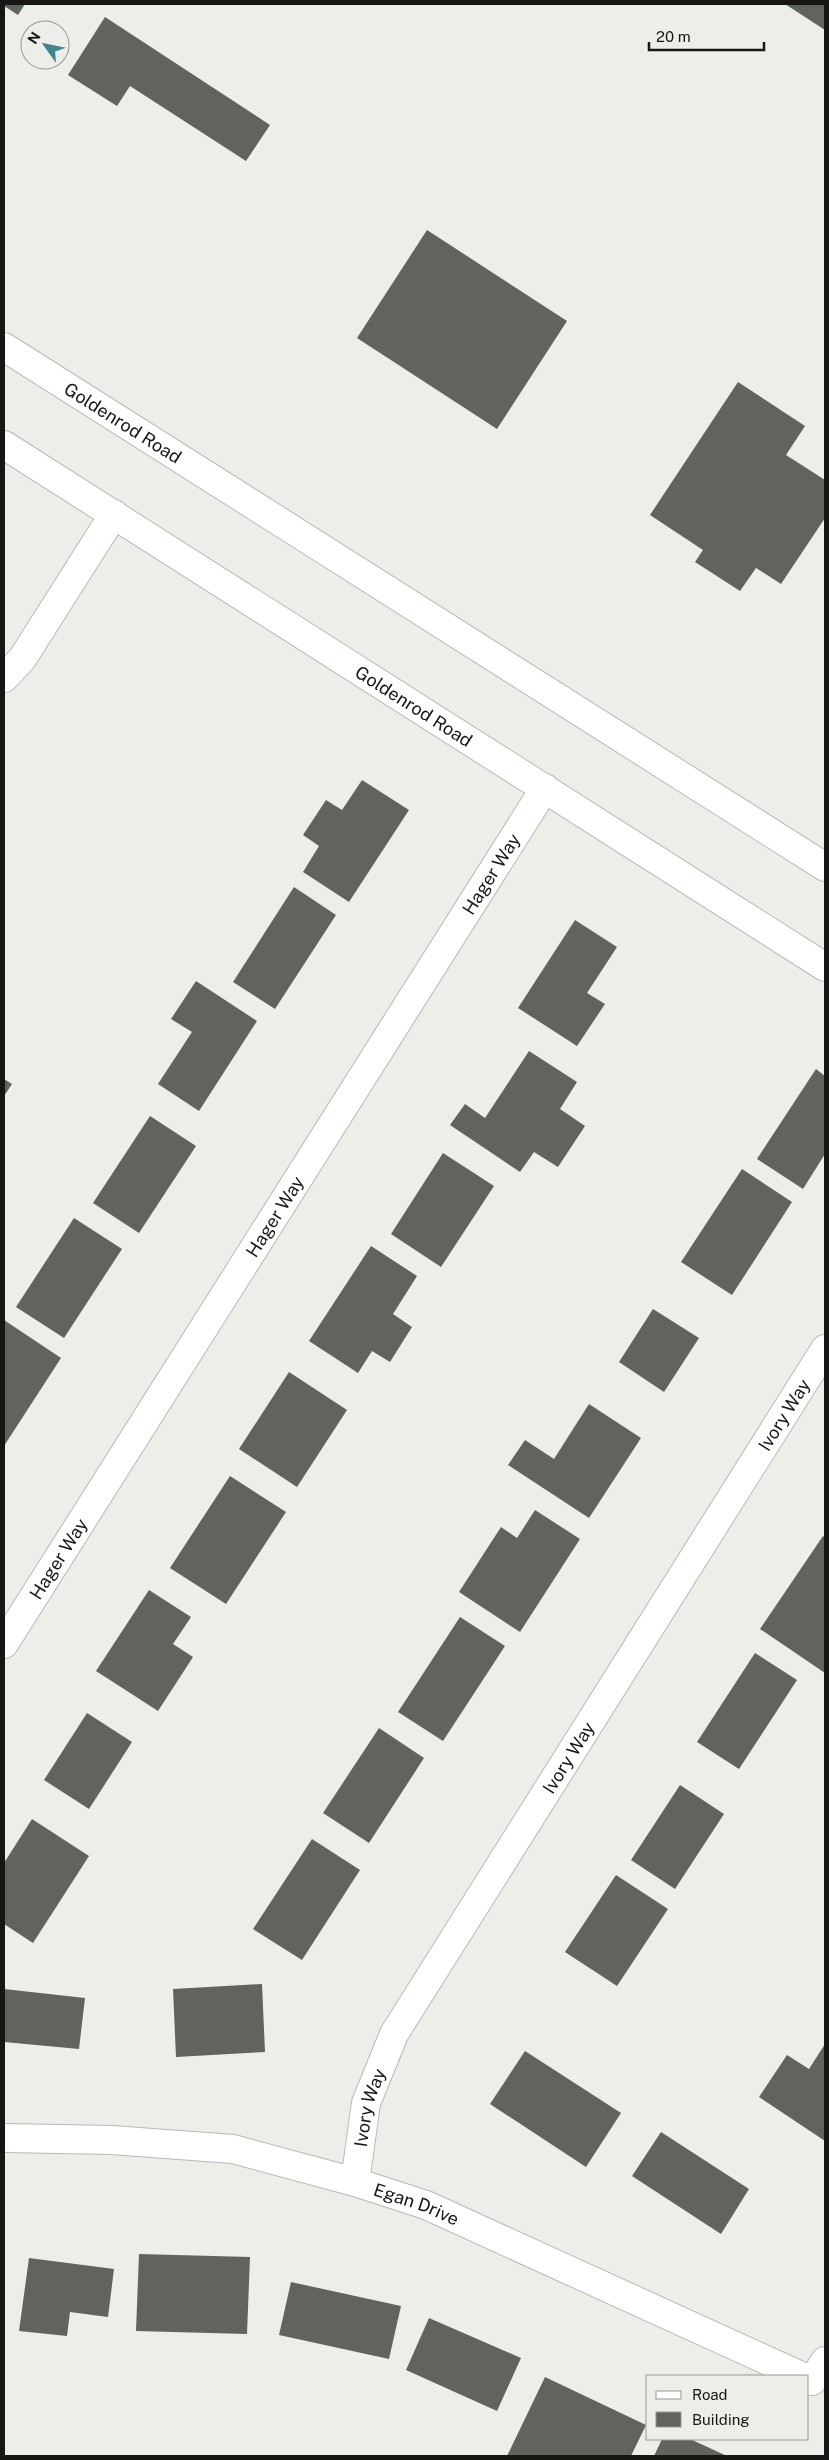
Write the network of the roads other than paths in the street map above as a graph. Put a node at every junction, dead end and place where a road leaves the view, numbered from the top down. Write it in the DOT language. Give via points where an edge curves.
graph roads {
  1 [pos="4,347"];
  2 [pos="4,445"];
  3 [pos="114,514"];
  4 [pos="4,678"];
  5 [pos="545,788"];
  6 [pos="825,867"];
  7 [pos="784,940"];
  8 [pos="825,953"];
  9 [pos="825,967"];
  10 [pos="825,1349"];
  11 [pos="4,1644"];
  12 [pos="4,2138"];
  13 [pos="355,2182"];
  14 [pos="814,2377"];
  1 -- 6 [label="street, Goldenrod Road"];
  2 -- 3 [label="street, Goldenrod Road"];
  3 -- 4 [label="street" via="22,659"];
  3 -- 5 [label="street, Goldenrod Road"];
  5 -- 7 [label="street, Goldenrod Road"];
  5 -- 11 [label="street, Hager Way"];
  7 -- 8 [label="street"];
  7 -- 9 [label="street, Goldenrod Road"];
  10 -- 13 [label="street, Ivory Way" via="394,2034 366,2103"];
  12 -- 13 [label="street, Egan Drive" via="112,2140 233,2149"];
  13 -- 14 [label="street, Egan Drive" via="426,2206"];
}
